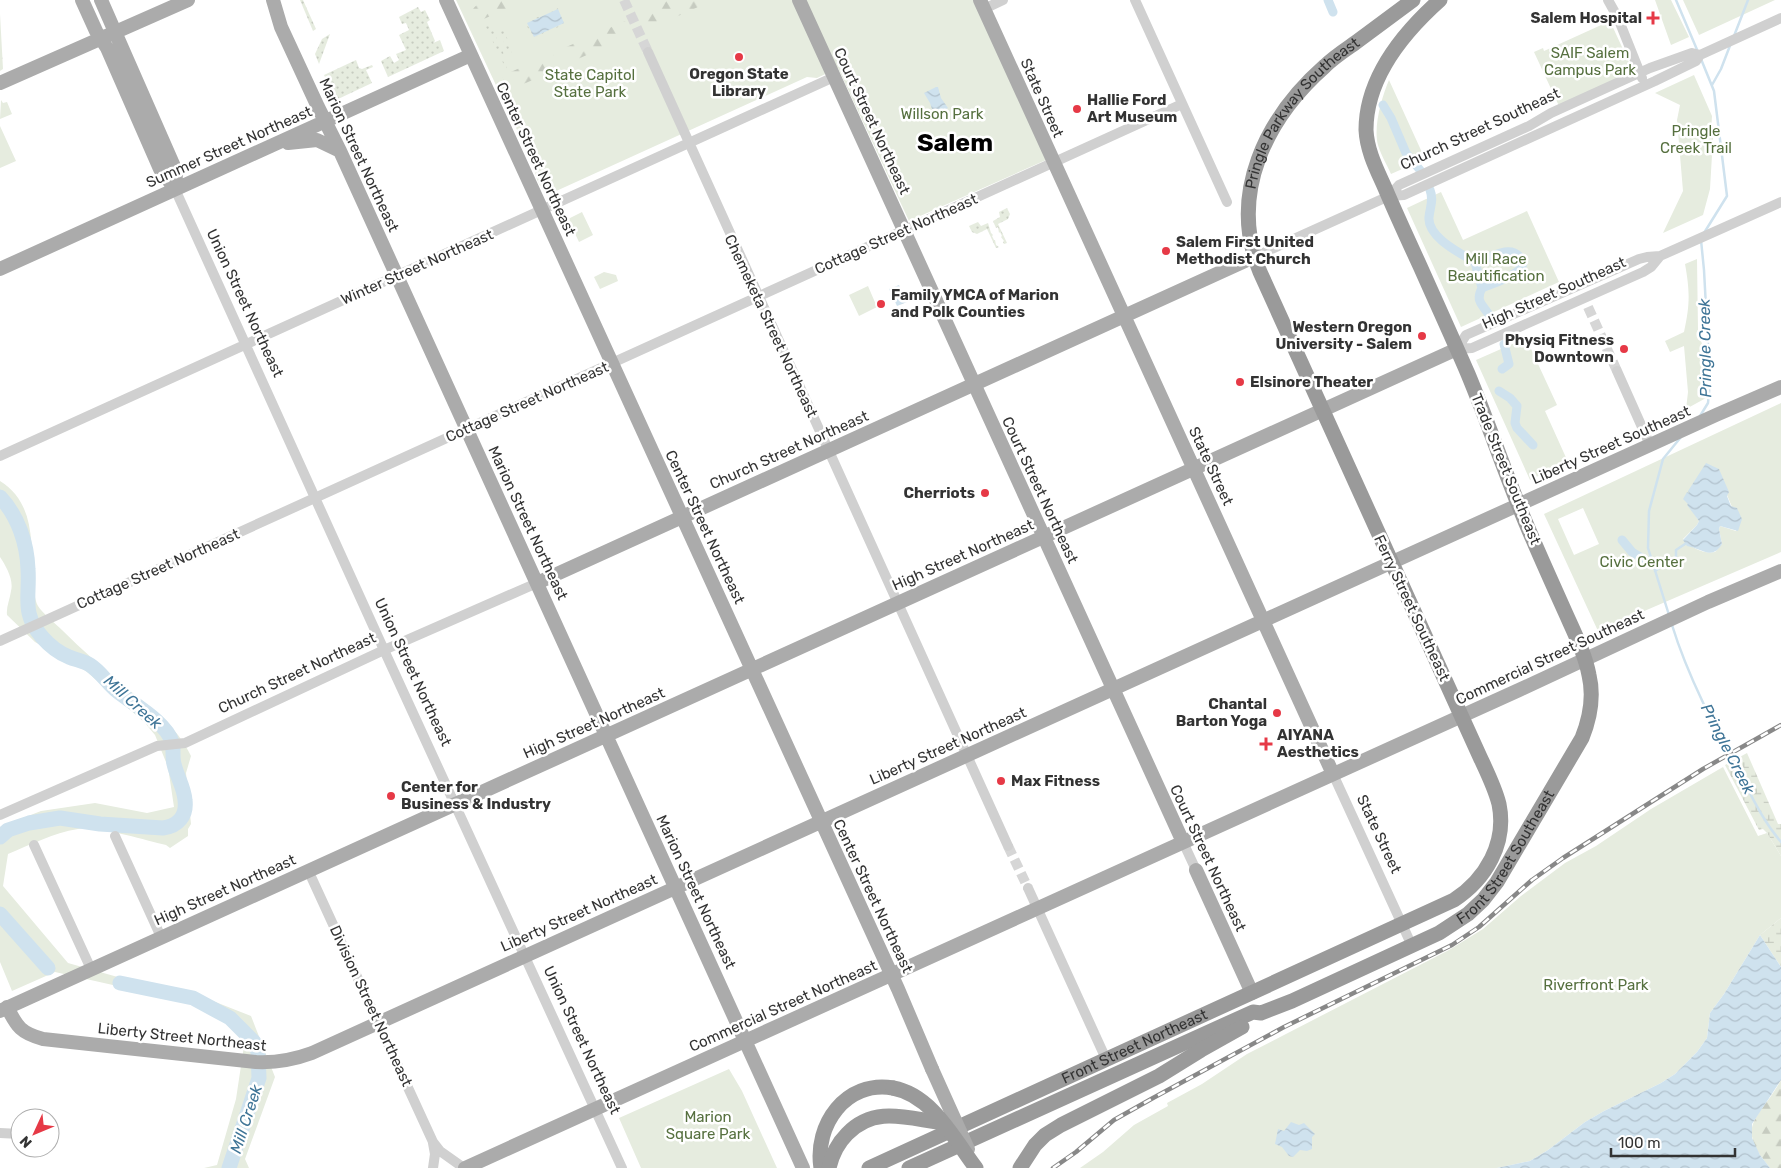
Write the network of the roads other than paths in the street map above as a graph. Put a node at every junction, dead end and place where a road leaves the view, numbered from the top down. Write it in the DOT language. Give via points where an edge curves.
graph roads {
  1 [pos="82,0"];
  2 [pos="101,0"];
  3 [pos="188,0"];
  4 [pos="273,0"];
  5 [pos="446,0"];
  6 [pos="799,0"];
  7 [pos="1135,0"];
  8 [pos="1413,0"];
  9 [pos="1440,0"];
  10 [pos="1608,0"];
  11 [pos="1001,1"];
  12 [pos="982,4"];
  13 [pos="1781,18"];
  14 [pos="116,33"];
  15 [pos="101,39"];
  16 [pos="648,52"];
  17 [pos="471,55"];
  18 [pos="1684,61"];
  19 [pos="1640,72"];
  20 [pos="120,77"];
  21 [pos="834,77"];
  22 [pos="5,80"];
  23 [pos="1645,86"];
  24 [pos="1182,104"];
  25 [pos="150,110"];
  26 [pos="324,121"];
  27 [pos="689,143"];
  28 [pos="270,146"];
  29 [pos="340,150"];
  30 [pos="1054,162"];
  31 [pos="175,189"];
  32 [pos="1388,196"];
  33 [pos="1227,202"];
  34 [pos="1781,202"];
  35 [pos="542,210"];
  36 [pos="904,230"];
  37 [pos="1660,256"];
  38 [pos="1254,257"];
  39 [pos="0,268"];
  40 [pos="397,276"];
  41 [pos="758,297"];
  42 [pos="1124,316"];
  43 [pos="246,344"];
  44 [pos="1457,349"];
  45 [pos="612,363"];
  46 [pos="1617,372"];
  47 [pos="974,384"];
  48 [pos="1781,387"];
  49 [pos="1322,410"];
  50 [pos="467,429"];
  51 [pos="1645,447"];
  52 [pos="828,451"];
  53 [pos="0,456"];
  54 [pos="1194,468"];
  55 [pos="316,497"];
  56 [pos="1519,505"];
  57 [pos="682,517"];
  58 [pos="1059,529"];
  59 [pos="1044,536"];
  60 [pos="1391,563"];
  61 [pos="1057,566"];
  62 [pos="1781,571"];
  63 [pos="537,583"];
  64 [pos="898,603"];
  65 [pos="1263,621"];
  66 [pos="0,641"];
  67 [pos="384,650"];
  68 [pos="1604,650"];
  69 [pos="1585,660"];
  70 [pos="752,669"];
  71 [pos="1590,676"];
  72 [pos="1113,689"];
  73 [pos="1461,716"];
  74 [pos="607,735"];
  75 [pos="1577,747"];
  76 [pos="967,755"];
  77 [pos="1333,774"];
  78 [pos="456,803"];
  79 [pos="0,815"];
  80 [pos="821,822"];
  81 [pos="116,836"];
  82 [pos="1183,842"];
  83 [pos="34,845"];
  84 [pos="1008,846"];
  85 [pos="308,870"];
  86 [pos="1196,870"];
  87 [pos="676,887"];
  88 [pos="1032,897"];
  89 [pos="1402,925"];
  90 [pos="162,937"];
  91 [pos="1412,946"];
  92 [pos="525,956"];
  93 [pos="91,969"];
  94 [pos="896,972"];
  95 [pos="1252,993"];
  96 [pos="4,1009"];
  97 [pos="1261,1013"];
  98 [pos="378,1022"];
  99 [pos="746,1040"];
  100 [pos="1106,1059"];
  101 [pos="595,1109"];
  102 [pos="962,1124"];
  103 [pos="433,1142"];
  104 [pos="433,1168"];
  105 [pos="465,1168"];
  106 [pos="622,1168"];
  107 [pos="803,1168"];
  108 [pos="821,1168"];
  109 [pos="829,1168"];
  110 [pos="869,1168"];
  111 [pos="909,1168"];
  112 [pos="976,1168"];
  113 [pos="1020,1168"];
  1 -- 15 [label="main road, Union Street Northeast"];
  2 -- 14 [label="main road, Union Street Northeast"];
  3 -- 14 [label="main road"];
  4 -- 26 [label="main road, Marion Street Northeast" via="281,27"];
  5 -- 17 [label="main road, Center Street Northeast"];
  6 -- 21 [label="main road, Court Street Northeast"];
  7 -- 24 [label="street"];
  8 -- 38 [label="highway, Pringle Parkway Southeast" via="1325,65 1277,121 1263,146 1252,180 1248,214"];
  9 -- 32 [label="highway" via="1416,22 1392,52 1370,102 1366,131 1368,143"];
  10 -- 19 [label="street"];
  11 -- 12 [label="street"];
  12 -- 30 [label="main road, State Street"];
  13 -- 18 [label="street, Church Street Southeast" via="1700,55 1692,53"];
  14 -- 15 [label="main road"];
  14 -- 25 [label="main road, Union Street Northeast"];
  15 -- 20 [label="main road, Union Street Northeast"];
  15 -- 22 [label="main road"];
  16 -- 27 [label="street, Chemeketa Street Northeast"];
  17 -- 26 [label="main road, Summer Street Northeast"];
  17 -- 35 [label="main road, Center Street Northeast"];
  18 -- 19 [label="street, Church Street Southeast"];
  18 -- 23 [label="street, Church Street Southeast"];
  19 -- 23 [label="street"];
  19 -- 32 [label="street, Church Street Southeast" via="1399,185"];
  20 -- 25 [label="main road" via="129,86 140,110"];
  20 -- 31 [label="main road, Union Street Northeast" via="160,169"];
  21 -- 27 [label="street, Winter Street Northeast"];
  21 -- 36 [label="main road, Court Street Northeast"];
  23 -- 32 [label="street, Church Street Southeast" via="1404,195"];
  24 -- 30 [label="street, Cottage Street Northeast"];
  24 -- 33 [label="street"];
  25 -- 31 [label="main road, Union Street Northeast" via="174,164"];
  26 -- 28 [label="main road, Summer Street Northeast"];
  26 -- 29 [label="main road, Marion Street Northeast"];
  27 -- 35 [label="street, Winter Street Northeast"];
  27 -- 41 [label="street, Chemeketa Street Northeast"];
  28 -- 29 [label="main road" via="317,140"];
  28 -- 31 [label="main road, Summer Street Northeast"];
  29 -- 40 [label="main road, Marion Street Northeast"];
  30 -- 36 [label="street, Cottage Street Northeast"];
  30 -- 42 [label="main road, State Street"];
  31 -- 39 [label="main road, Summer Street Northeast"];
  31 -- 43 [label="street, Union Street Northeast"];
  32 -- 38 [label="street, Church Street Southeast"];
  32 -- 44 [label="highway, Trade Street Southeast"];
  34 -- 37 [label="street, High Street Southeast"];
  35 -- 40 [label="street, Winter Street Northeast"];
  35 -- 45 [label="main road, Center Street Northeast"];
  36 -- 41 [label="street, Cottage Street Northeast"];
  36 -- 47 [label="main road, Court Street Northeast"];
  37 -- 44 [label="street, High Street Southeast" via="1643,272 1586,302 1472,348"];
  37 -- 44 [label="street, High Street Southeast" via="1639,259 1466,335"];
  38 -- 42 [label="main road, Church Street Southeast"];
  38 -- 49 [label="highway, Ferry Street Southeast"];
  40 -- 43 [label="street, Winter Street Northeast"];
  40 -- 50 [label="main road, Marion Street Northeast"];
  41 -- 45 [label="street, Cottage Street Northeast"];
  41 -- 52 [label="street, Chemeketa Street Northeast"];
  42 -- 47 [label="main road, Church Street Northeast"];
  42 -- 54 [label="main road, State Street"];
  43 -- 53 [label="street, Winter Street Northeast"];
  43 -- 55 [label="street, Union Street Northeast"];
  44 -- 49 [label="main road, High Street Southeast"];
  44 -- 56 [label="highway, Trade Street Southeast"];
  45 -- 50 [label="street, Cottage Street Northeast"];
  45 -- 57 [label="main road, Center Street Northeast"];
  46 -- 51 [label="street" via="1642,428"];
  47 -- 52 [label="main road, Church Street Northeast"];
  47 -- 59 [label="main road, Court Street Northeast"];
  48 -- 51 [label="main road, Liberty Street Southeast"];
  49 -- 54 [label="main road, High Street Southeast"];
  49 -- 60 [label="highway, Ferry Street Southeast"];
  50 -- 55 [label="street, Cottage Street Northeast"];
  50 -- 63 [label="main road, Marion Street Northeast"];
  51 -- 56 [label="main road, Liberty Street Southeast"];
  52 -- 57 [label="main road, Church Street Northeast"];
  52 -- 64 [label="street, Chemeketa Street Northeast"];
  54 -- 58 [label="main road, High Street Northeast"];
  54 -- 65 [label="main road, State Street"];
  55 -- 66 [label="street, Cottage Street Northeast"];
  55 -- 67 [label="street, Union Street Northeast"];
  56 -- 60 [label="main road, Liberty Street Southeast"];
  56 -- 69 [label="highway, Trade Street Southeast"];
  57 -- 63 [label="main road, Church Street Northeast"];
  57 -- 70 [label="main road, Center Street Northeast"];
  58 -- 59 [label="main road, High Street Northeast"];
  58 -- 61 [label="main road"];
  59 -- 61 [label="main road, Court Street Northeast"];
  59 -- 64 [label="main road, High Street Northeast"];
  60 -- 65 [label="main road, Liberty Street Southeast"];
  60 -- 73 [label="highway, Ferry Street Southeast"];
  61 -- 72 [label="main road, Court Street Northeast"];
  62 -- 68 [label="main road, Commercial Street Southeast"];
  63 -- 67 [label="street, Church Street Northeast"];
  63 -- 74 [label="main road, Marion Street Northeast"];
  64 -- 70 [label="main road, High Street Northeast"];
  64 -- 76 [label="street, Chemeketa Street Northeast"];
  65 -- 72 [label="main road, Liberty Street Northeast"];
  65 -- 77 [label="main road, State Street"];
  67 -- 78 [label="street, Union Street Northeast"];
  67 -- 79 [label="street, Church Street Northeast" via="185,742 157,746"];
  68 -- 69 [label="main road, Commercial Street Southeast"];
  68 -- 71 [label="main road"];
  69 -- 71 [label="highway, Trade Street Southeast"];
  69 -- 73 [label="main road, Commercial Street Southeast"];
  70 -- 74 [label="main road, High Street Northeast"];
  70 -- 80 [label="main road, Center Street Northeast"];
  71 -- 75 [label="highway, Trade Street Southeast" via="1592,700 1589,720"];
  72 -- 76 [label="main road, Liberty Street Northeast"];
  72 -- 82 [label="main road, Court Street Northeast"];
  73 -- 77 [label="main road, Commercial Street Southeast"];
  73 -- 89 [label="highway, Ferry Street Southeast" via="1497,797 1500,835 1488,867 1467,892"];
  74 -- 78 [label="main road, High Street Northeast"];
  74 -- 87 [label="main road, Marion Street Northeast"];
  75 -- 91 [label="highway, Front Street Southeast" via="1497,882 1483,900 1452,925"];
  76 -- 80 [label="main road, Liberty Street Northeast"];
  76 -- 84 [label="street, Chemeketa Street Northeast"];
  77 -- 82 [label="main road, Commercial Street Northeast"];
  77 -- 89 [label="street, State Street"];
  78 -- 85 [label="main road, High Street Northeast"];
  78 -- 92 [label="street, Union Street Northeast"];
  80 -- 87 [label="main road, Liberty Street Northeast"];
  80 -- 94 [label="main road, Center Street Northeast"];
  81 -- 90 [label="street"];
  82 -- 86 [label="street, Court Street Northeast"];
  82 -- 88 [label="main road, Commercial Street Northeast"];
  83 -- 93 [label="street"];
  85 -- 90 [label="main road, High Street Northeast"];
  85 -- 98 [label="street, Division Street Northeast"];
  86 -- 95 [label="main road, Court Street Northeast"];
  87 -- 92 [label="main road, Liberty Street Northeast"];
  87 -- 99 [label="main road, Marion Street Northeast"];
  88 -- 94 [label="main road, Commercial Street Northeast" via="938,953"];
  88 -- 100 [label="street"];
  89 -- 91 [label="street, State Street"];
  89 -- 95 [label="highway, Front Street Northeast"];
  90 -- 93 [label="main road, High Street Northeast"];
  91 -- 97 [label="highway, Front Street Northeast"];
  92 -- 98 [label="main road, Liberty Street Northeast"];
  92 -- 101 [label="street, Union Street Northeast"];
  93 -- 96 [label="main road, High Street Northeast"];
  94 -- 99 [label="main road, Commercial Street Northeast"];
  94 -- 112 [label="main road, Center Street Northeast, bridge" via="932,1069"];
  95 -- 100 [label="highway, Front Street Northeast"];
  96 -- 98 [label="main road, Liberty Street Northeast" via="28,1035 43,1039 242,1061 293,1060"];
  97 -- 111 [label="highway, Front Street Northeast" via="1253,1012"];
  97 -- 113 [label="highway" via="1256,1020 1159,1076 1045,1135"];
  98 -- 103 [label="street, Division Street Northeast"];
  99 -- 101 [label="main road, Commercial Street Northeast"];
  99 -- 107 [label="main road, Marion Street Northeast"];
  100 -- 102 [label="highway, Front Street Northeast"];
  101 -- 105 [label="main road, Commercial Street Northeast"];
  101 -- 106 [label="street, Union Street Northeast"];
  102 -- 109 [label="highway" via="890,1115 868,1120 850,1131 840,1143"];
  102 -- 110 [label="highway, Front Street Northeast"];
  103 -- 104 [label="street"];
  103 -- 105 [label="street" via="440,1151"];
  108 -- 112 [label="highway, bridge" via="823,1134 836,1109 851,1096 880,1086 913,1094 931,1109"];
}
